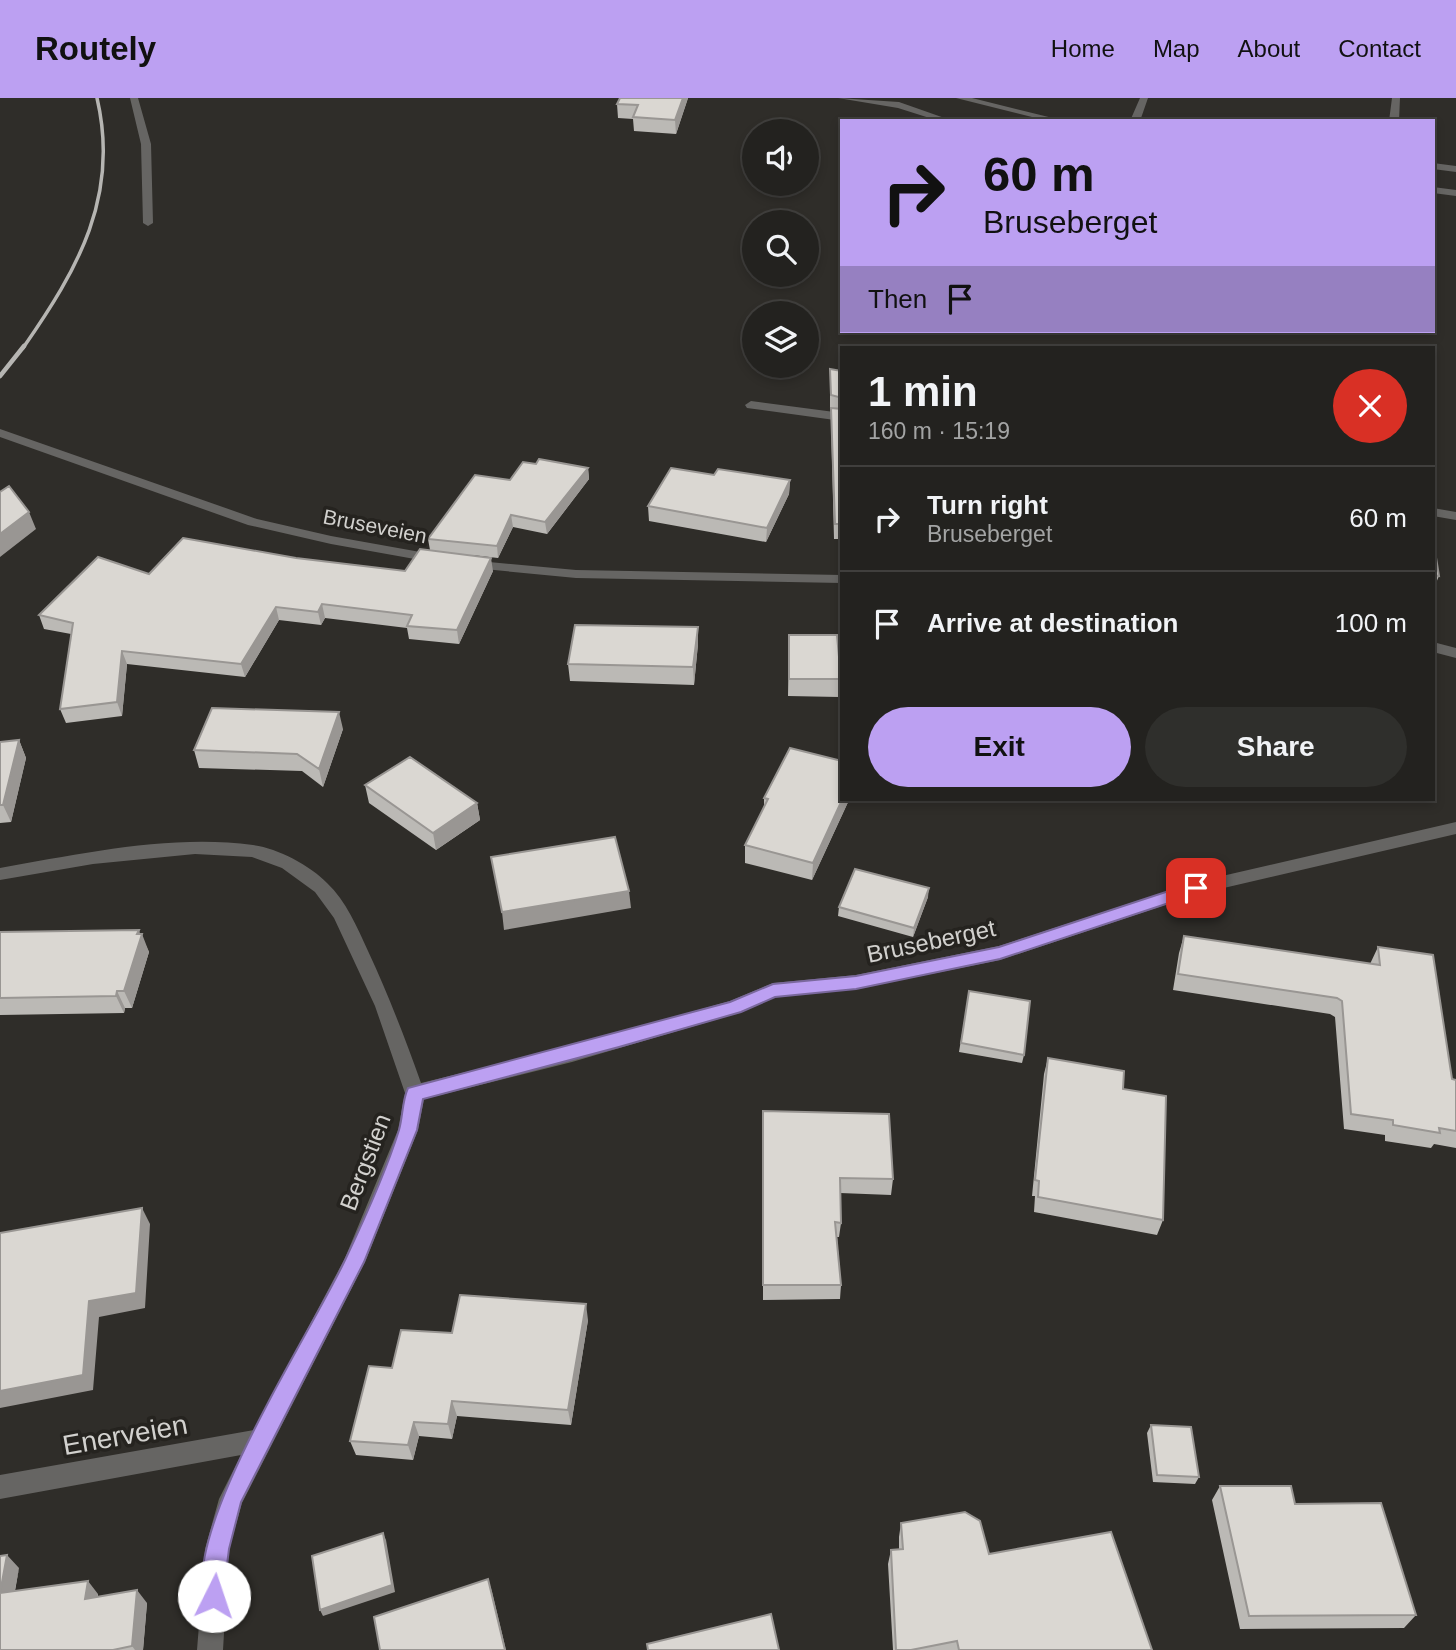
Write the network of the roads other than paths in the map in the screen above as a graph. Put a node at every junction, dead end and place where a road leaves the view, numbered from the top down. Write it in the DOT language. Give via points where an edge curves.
graph roads {
  1 [pos="134,98"];
  2 [pos="842,98"];
  3 [pos="960,98"];
  4 [pos="1144,98"];
  5 [pos="1396,98"];
  6 [pos="943,119"];
  7 [pos="1052,119"];
  8 [pos="1136,119"];
  9 [pos="1394,119"];
  10 [pos="1435,166"];
  11 [pos="1456,169"];
  12 [pos="1435,190"];
  13 [pos="1456,193"];
  14 [pos="148,223"];
  15 [pos="751,405"];
  16 [pos="840,417"];
  17 [pos="0,433"];
  18 [pos="1435,512"];
  19 [pos="1456,516"];
  20 [pos="840,579"];
  21 [pos="1435,648"];
  22 [pos="1456,653"];
  23 [pos="1456,828"];
  24 [pos="0,874"];
  25 [pos="415,1093"];
  26 [pos="261,1440"];
  27 [pos="0,1487"];
  28 [pos="210,1650"];
  1 -- 14 [label="street" via="146,144"];
  2 -- 6 [label="street" via="899,105"];
  3 -- 7 [label="street"];
  4 -- 8 [label="street"];
  5 -- 9 [label="street"];
  10 -- 11 [label="street"];
  12 -- 13 [label="street"];
  15 -- 16 [label="street"];
  17 -- 20 [label="street, Bruseveien" via="61,451 230,515 380,550 576,574"];
  18 -- 19 [label="street"];
  21 -- 22 [label="street"];
  23 -- 25 [label="street, Bruseberget" via="1196,888 1000,953 856,982 773,990 697,1018"];
  24 -- 25 [label="street, Bergstien" via="93,858 195,848 254,851 288,864 321,887 342,915 384,1006"];
  25 -- 26 [label="street, Bergstien" via="408,1130 354,1262"];
  26 -- 27 [label="street, Enerveien"];
  26 -- 28 [label="street, Bergstien" via="231,1499 217,1549"];
}
